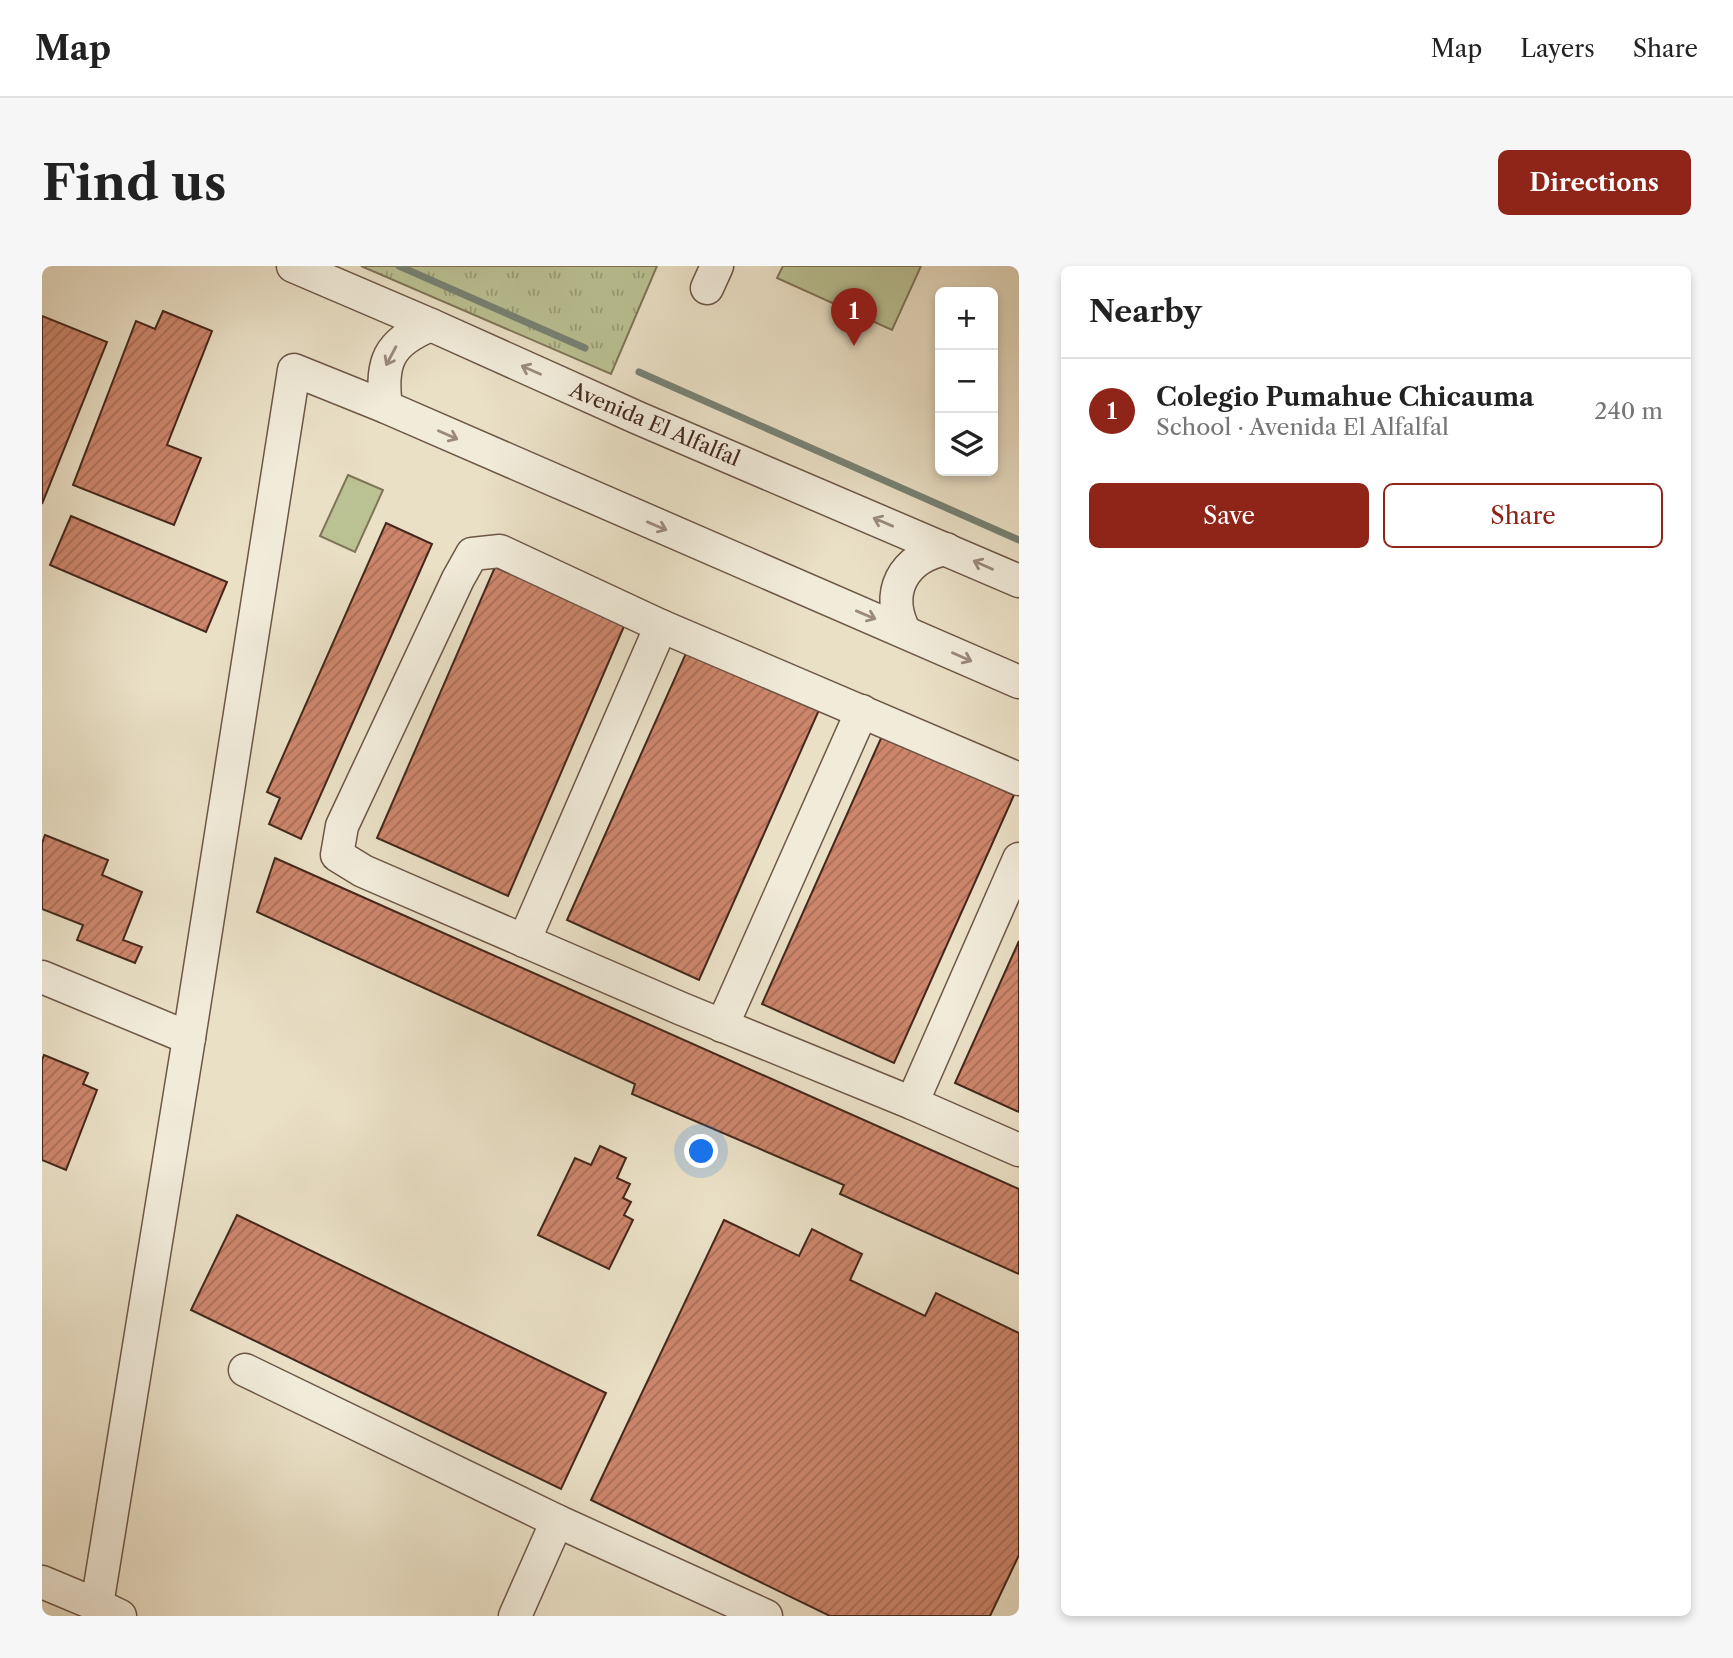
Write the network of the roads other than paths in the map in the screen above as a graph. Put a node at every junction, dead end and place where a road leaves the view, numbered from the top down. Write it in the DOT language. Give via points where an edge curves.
graph roads {
  1 [pos="293,266"];
  2 [pos="431,325"];
  3 [pos="386,407"];
  4 [pos="946,549"];
  5 [pos="1019,580"];
  6 [pos="661,626"];
  7 [pos="905,632"];
  8 [pos="1019,682"];
  9 [pos="862,711"];
  10 [pos="1019,779"];
  11 [pos="1019,859"];
  12 [pos="524,941"];
  13 [pos="42,977"];
  14 [pos="722,1026"];
  15 [pos="189,1038"];
  16 [pos="912,1103"];
  17 [pos="1019,1150"];
  18 [pos="245,1370"];
  19 [pos="557,1521"];
  20 [pos="42,1582"];
  21 [pos="109,1610"];
  22 [pos="515,1616"];
  23 [pos="766,1616"];
  1 -- 2 [label="street, Avenida El Alfalfal"];
  2 -- 3 [label="street, one-way" via="405,337 390,356 383,380"];
  4 -- 2 [label="street, Avenida El Alfalfal, one-way"];
  3 -- 7 [label="street, one-way"];
  3 -- 15 [label="street" via="294,370"];
  5 -- 4 [label="street, Avenida El Alfalfal, one-way"];
  4 -- 7 [label="street" via="913,562 900,582 896,608"];
  6 -- 9 [label="street"];
  6 -- 12 [label="street"];
  6 -- 12 [label="street" via="500,551 472,554 342,826 337,855 363,871"];
  7 -- 8 [label="street, one-way"];
  9 -- 10 [label="street"];
  9 -- 14 [label="street"];
  11 -- 16 [label="street"];
  12 -- 14 [label="street"];
  13 -- 15 [label="street"];
  14 -- 16 [label="street"];
  15 -- 21 [label="street"];
  16 -- 17 [label="street"];
  18 -- 19 [label="street"];
  19 -- 22 [label="street"];
  19 -- 23 [label="street"];
  20 -- 21 [label="street"];
}
